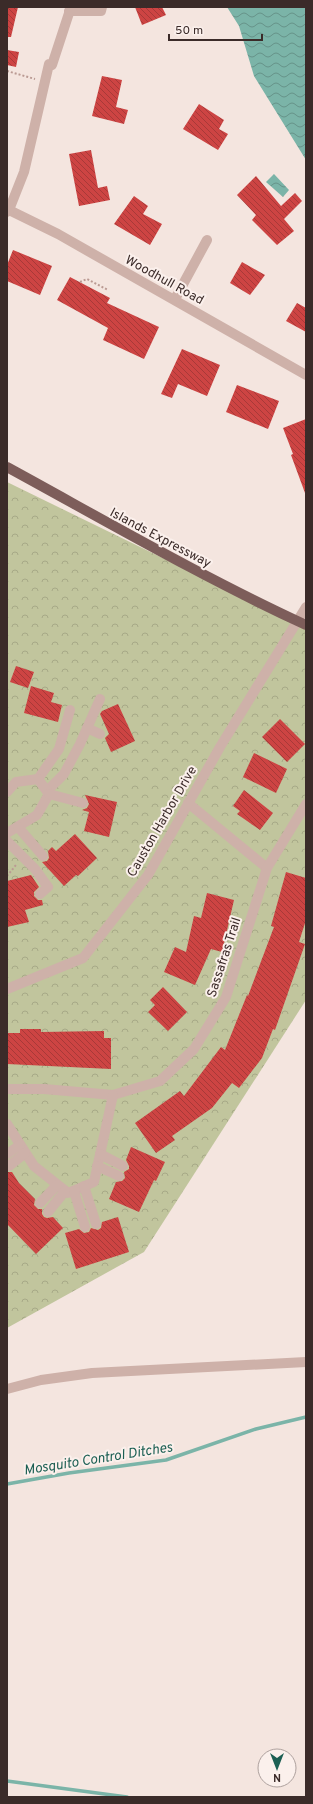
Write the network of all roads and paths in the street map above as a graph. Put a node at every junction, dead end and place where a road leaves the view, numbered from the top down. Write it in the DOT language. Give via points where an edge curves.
graph roads {
  1 [pos="102,7"];
  2 [pos="70,9"];
  3 [pos="7,71"];
  4 [pos="45,82"];
  5 [pos="8,211"];
  6 [pos="207,240"];
  7 [pos="80,282"];
  8 [pos="108,290"];
  9 [pos="175,300"];
  10 [pos="306,375"];
  11 [pos="7,467"];
  12 [pos="306,607"];
  13 [pos="302,624"];
  14 [pos="100,699"];
  15 [pos="70,710"];
  16 [pos="87,728"];
  17 [pos="100,734"];
  18 [pos="38,780"];
  19 [pos="8,789"];
  20 [pos="48,793"];
  21 [pos="83,803"];
  22 [pos="188,803"];
  23 [pos="306,804"];
  24 [pos="10,832"];
  25 [pos="43,856"];
  26 [pos="267,868"];
  27 [pos="40,894"];
  28 [pos="7,989"];
  29 [pos="7,1089"];
  30 [pos="113,1095"];
  31 [pos="7,1124"];
  32 [pos="23,1149"];
  33 [pos="7,1154"];
  34 [pos="100,1154"];
  35 [pos="8,1166"];
  36 [pos="97,1166"];
  37 [pos="123,1166"];
  38 [pos="119,1176"];
  39 [pos="84,1186"];
  40 [pos="65,1189"];
  41 [pos="40,1203"];
  42 [pos="48,1212"];
  43 [pos="96,1224"];
  44 [pos="85,1227"];
  45 [pos="306,1362"];
  46 [pos="7,1389"];
  1 -- 2 [label="street" via="101,11"];
  2 -- 4 [label="street"];
  3 -- 4 [label="path"];
  4 -- 5 [label="street" via="24,172"];
  5 -- 9 [label="street, Woodhull Road" via="58,234"];
  6 -- 9 [label="street"];
  7 -- 8 [label="path" via="87,279"];
  9 -- 10 [label="street, Woodhull Road"];
  11 -- 13 [label="main road, Islands Expressway" via="110,525"];
  12 -- 13 [label="street"];
  13 -- 22 [label="street, Causton Harbor Drive" via="220,746"];
  14 -- 16 [label="street"];
  15 -- 18 [label="street" via="59,749"];
  16 -- 17 [label="street"];
  16 -- 20 [label="street" via="64,774"];
  18 -- 19 [label="street" via="16,782"];
  18 -- 20 [label="street"];
  20 -- 21 [label="street"];
  20 -- 24 [label="street" via="37,815"];
  22 -- 26 [label="street"];
  22 -- 28 [label="street, Causton Harbor Drive" via="148,875 83,958"];
  23 -- 26 [label="street, Sassafras Trail"];
  24 -- 25 [label="street"];
  24 -- 27 [label="street" via="48,887"];
  26 -- 30 [label="street, Sassafras Trail" via="226,997 194,1049 160,1081"];
  29 -- 30 [label="street, Sassafras Trail" via="44,1089"];
  30 -- 34 [label="street"];
  31 -- 32 [label="street"];
  32 -- 33 [label="street"];
  32 -- 35 [label="street"];
  32 -- 40 [label="street" via="34,1166"];
  34 -- 36 [label="street"];
  34 -- 37 [label="street"];
  36 -- 38 [label="street"];
  36 -- 39 [label="street" via="94,1182"];
  39 -- 40 [label="street"];
  39 -- 43 [label="street"];
  40 -- 41 [label="street"];
  40 -- 42 [label="street"];
  40 -- 44 [label="street"];
  45 -- 46 [label="street" via="92,1373 41,1380"];
}
